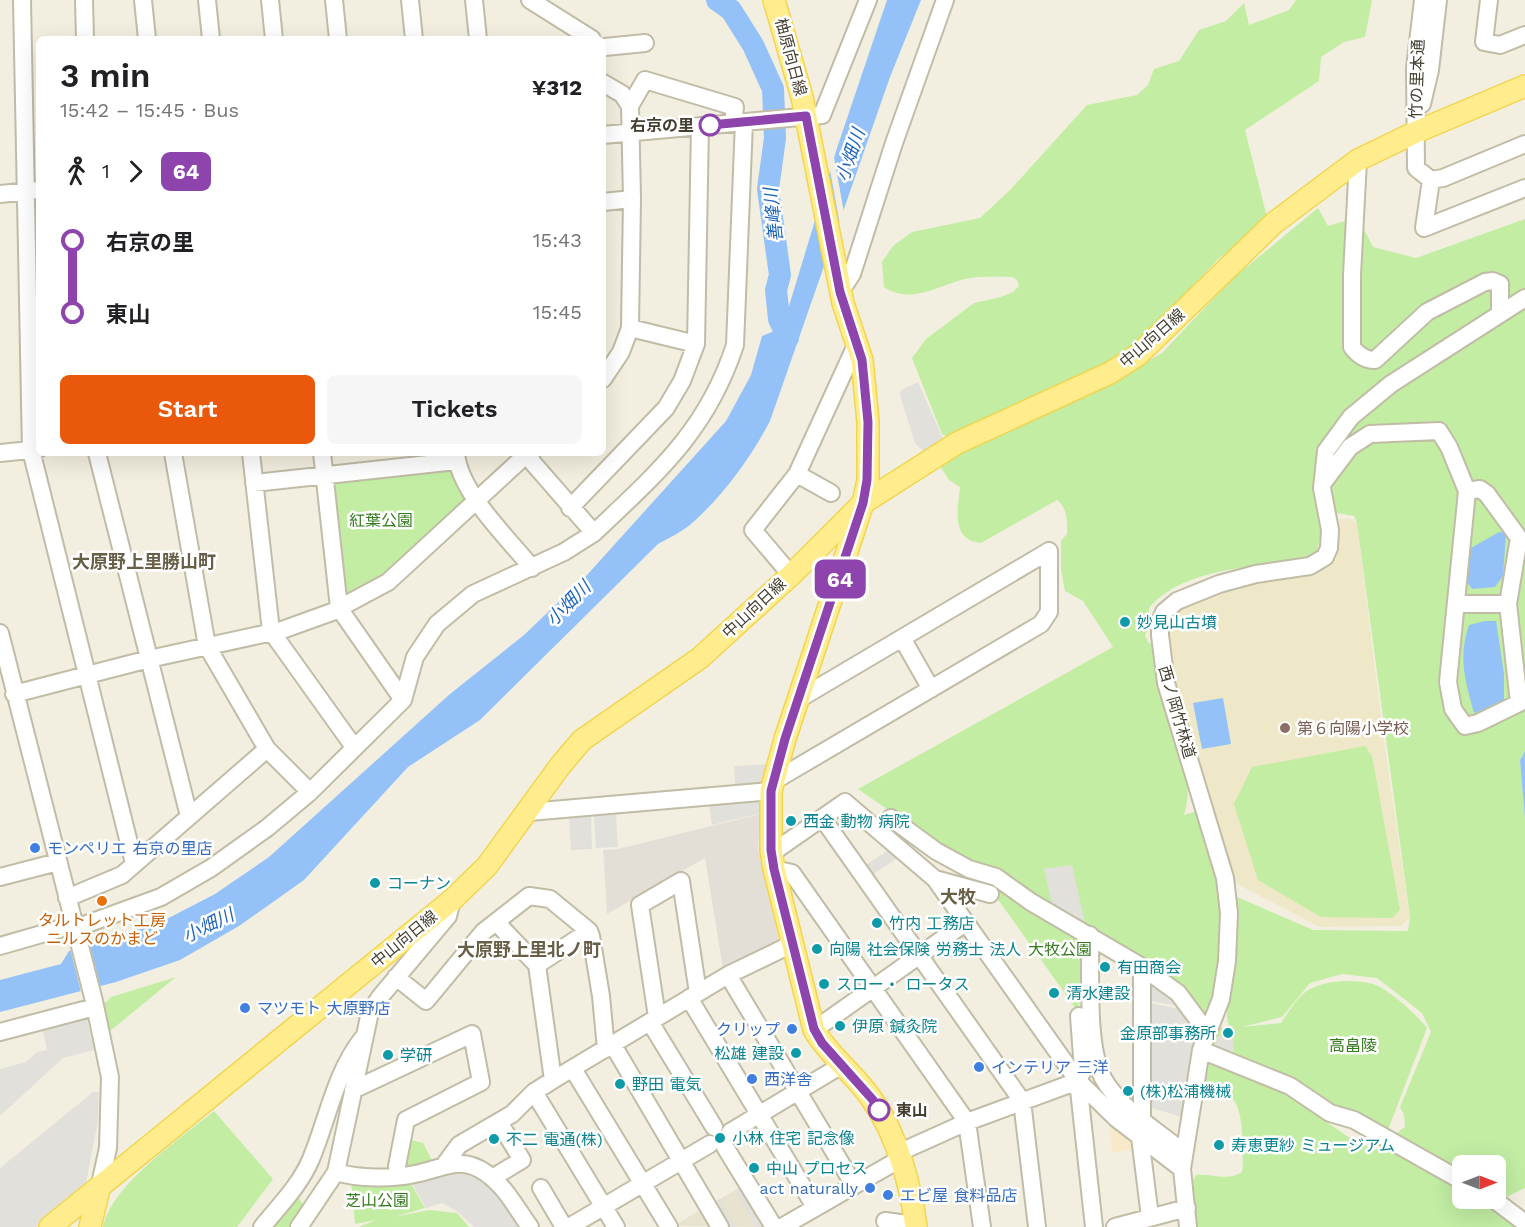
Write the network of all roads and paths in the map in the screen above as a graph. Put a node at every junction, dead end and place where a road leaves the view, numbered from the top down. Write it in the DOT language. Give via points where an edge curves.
graph roads {
  1 [pos="22,0"];
  2 [pos="84,0"];
  3 [pos="143,0"];
  4 [pos="207,0"];
  5 [pos="270,0"];
  6 [pos="334,0"];
  7 [pos="410,0"];
  8 [pos="474,0"];
  9 [pos="530,0"];
  10 [pos="774,0"];
  11 [pos="868,0"];
  12 [pos="945,0"];
  13 [pos="1422,0"];
  14 [pos="1438,0"];
  15 [pos="1489,0"];
  16 [pos="1525,35"];
  17 [pos="86,36"];
  18 [pos="147,36"];
  19 [pos="211,36"];
  20 [pos="274,36"];
  21 [pos="338,36"];
  22 [pos="414,36"];
  23 [pos="478,36"];
  24 [pos="584,36"];
  25 [pos="645,43"];
  26 [pos="606,47"];
  27 [pos="606,85"];
  28 [pos="1525,86"];
  29 [pos="630,105"];
  30 [pos="806,116"];
  31 [pos="739,122"];
  32 [pos="32,123"];
  33 [pos="700,126"];
  34 [pos="1416,132"];
  35 [pos="630,133"];
  36 [pos="606,135"];
  37 [pos="1525,144"];
  38 [pos="1358,160"];
  39 [pos="1431,180"];
  40 [pos="1525,188"];
  41 [pos="33,191"];
  42 [pos="0,194"];
  43 [pos="632,199"];
  44 [pos="606,202"];
  45 [pos="32,257"];
  46 [pos="840,292"];
  47 [pos="1525,297"];
  48 [pos="1500,313"];
  49 [pos="33,320"];
  50 [pos="630,328"];
  51 [pos="857,343"];
  52 [pos="696,344"];
  53 [pos="606,374"];
  54 [pos="34,384"];
  55 [pos="35,450"];
  56 [pos="0,453"];
  57 [pos="36,456"];
  58 [pos="98,456"];
  59 [pos="174,456"];
  60 [pos="251,456"];
  61 [pos="322,456"];
  62 [pos="525,456"];
  63 [pos="530,456"];
  64 [pos="456,457"];
  65 [pos="388,461"];
  66 [pos="797,474"];
  67 [pos="324,475"];
  68 [pos="254,483"];
  69 [pos="1323,484"];
  70 [pos="1467,490"];
  71 [pos="831,493"];
  72 [pos="476,500"];
  73 [pos="863,503"];
  74 [pos="570,508"];
  75 [pos="594,533"];
  76 [pos="532,568"];
  77 [pos="790,575"];
  78 [pos="1457,604"];
  79 [pos="1508,604"];
  80 [pos="339,608"];
  81 [pos="271,631"];
  82 [pos="0,633"];
  83 [pos="902,638"];
  84 [pos="207,646"];
  85 [pos="149,659"];
  86 [pos="87,675"];
  87 [pos="931,689"];
  88 [pos="14,694"];
  89 [pos="799,699"];
  90 [pos="402,700"];
  91 [pos="354,747"];
  92 [pos="267,749"];
  93 [pos="772,786"];
  94 [pos="310,792"];
  95 [pos="529,812"];
  96 [pos="189,816"];
  97 [pos="891,818"];
  98 [pos="823,819"];
  99 [pos="772,860"];
  100 [pos="58,862"];
  101 [pos="134,863"];
  102 [pos="0,878"];
  103 [pos="935,879"];
  104 [pos="990,894"];
  105 [pos="67,898"];
  106 [pos="452,900"];
  107 [pos="496,922"];
  108 [pos="965,923"];
  109 [pos="75,930"];
  110 [pos="589,931"];
  111 [pos="1090,935"];
  112 [pos="792,944"];
  113 [pos="0,946"];
  114 [pos="918,955"];
  115 [pos="537,965"];
  116 [pos="1142,967"];
  117 [pos="728,975"];
  118 [pos="396,977"];
  119 [pos="871,989"];
  120 [pos="693,996"];
  121 [pos="94,1004"];
  122 [pos="1079,1016"];
  123 [pos="654,1019"];
  124 [pos="814,1029"];
  125 [pos="0,1032"];
  126 [pos="1207,1032"];
  127 [pos="365,1036"];
  128 [pos="610,1047"];
  129 [pos="1202,1050"];
  130 [pos="842,1065"];
  131 [pos="573,1069"];
  132 [pos="553,1080"];
  133 [pos="1078,1081"];
  134 [pos="353,1089"];
  135 [pos="534,1092"];
  136 [pos="798,1092"];
  137 [pos="1022,1101"];
  138 [pos="759,1115"];
  139 [pos="1142,1118"];
  140 [pos="499,1122"];
  141 [pos="967,1122"];
  142 [pos="1140,1137"];
  143 [pos="720,1138"];
  144 [pos="899,1156"];
  145 [pos="681,1161"];
  146 [pos="1183,1161"];
  147 [pos="445,1164"];
  148 [pos="336,1172"];
  149 [pos="1452,1175"];
  150 [pos="398,1176"];
  151 [pos="492,1178"];
  152 [pos="643,1184"];
  153 [pos="854,1185"];
  154 [pos="541,1188"];
  155 [pos="99,1189"];
  156 [pos="604,1207"];
  157 [pos="815,1207"];
  158 [pos="1187,1208"];
  159 [pos="1506,1209"];
  160 [pos="1150,1217"];
  161 [pos="885,1221"];
  162 [pos="1525,1223"];
  163 [pos="916,1226"];
  164 [pos="50,1227"];
  165 [pos="90,1227"];
  166 [pos="262,1227"];
  167 [pos="299,1227"];
  168 [pos="530,1227"];
  169 [pos="564,1227"];
  170 [pos="569,1227"];
  171 [pos="616,1227"];
  172 [pos="669,1227"];
  173 [pos="720,1227"];
  174 [pos="774,1227"];
  175 [pos="782,1227"];
  176 [pos="982,1227"];
  177 [pos="1037,1227"];
  178 [pos="1094,1227"];
  179 [pos="1115,1227"];
  180 [pos="1188,1227"];
  1 -- 32 [label="street"];
  2 -- 17 [label="street"];
  3 -- 18 [label="street"];
  4 -- 19 [label="street"];
  5 -- 20 [label="street"];
  6 -- 21 [label="street"];
  7 -- 22 [label="street"];
  8 -- 23 [label="street"];
  9 -- 24 [label="street"];
  10 -- 30 [label="main road, 柚原向日線"];
  11 -- 30 [label="street" via="822,115"];
  12 -- 46 [label="street" via="852,274"];
  13 -- 34 [label="street, 竹の里本通" via="1415,68"];
  14 -- 34 [label="street, 竹の里本通" via="1430,70"];
  15 -- 16 [label="street" via="1484,42 1500,45"];
  25 -- 26 [label="street"];
  27 -- 29 [label="street" via="622,94"];
  28 -- 34 [label="main road, 中山向日線"];
  29 -- 31 [label="street" via="645,80 735,107"];
  29 -- 35 [label="street"];
  30 -- 31 [label="street"];
  30 -- 46 [label="main road, 柚原向日線"];
  31 -- 33 [label="street"];
  31 -- 75 [label="street" via="735,345 724,380 670,461"];
  32 -- 41 [label="street"];
  33 -- 35 [label="street"];
  33 -- 52 [label="street"];
  34 -- 38 [label="main road, 中山向日線"];
  34 -- 39 [label="street" via="1416,168"];
  35 -- 36 [label="street"];
  35 -- 43 [label="street"];
  37 -- 39 [label="street"];
  38 -- 48 [label="street" via="1352,275 1352,347 1356,352 1376,360 1427,312 1485,282 1493,280 1500,284"];
  38 -- 73 [label="main road, 中山向日線" via="1274,223 1138,355 1110,373 957,443"];
  39 -- 40 [label="street" via="1424,228"];
  41 -- 42 [label="street"];
  41 -- 45 [label="street"];
  43 -- 44 [label="street"];
  43 -- 50 [label="street"];
  45 -- 49 [label="street"];
  46 -- 51 [label="main road, 柚原向日線"];
  47 -- 48 [label="street, 西ノ岡竹林道"];
  48 -- 69 [label="street, 西ノ岡竹林道" via="1391,384 1351,417 1326,451"];
  49 -- 54 [label="street"];
  50 -- 52 [label="street"];
  50 -- 53 [label="street" via="621,352"];
  51 -- 66 [label="street"];
  51 -- 73 [label="main road, 柚原向日線" via="865,376 868,422"];
  52 -- 74 [label="street" via="682,381 666,408"];
  54 -- 55 [label="street"];
  55 -- 56 [label="street"];
  57 -- 86 [label="street"];
  58 -- 85 [label="street"];
  59 -- 84 [label="street"];
  60 -- 68 [label="street"];
  61 -- 67 [label="street"];
  62 -- 72 [label="street"];
  63 -- 74 [label="street"];
  64 -- 65 [label="street"];
  64 -- 72 [label="street"];
  65 -- 67 [label="street"];
  66 -- 71 [label="street"];
  66 -- 77 [label="street" via="753,530"];
  67 -- 68 [label="street"];
  67 -- 80 [label="street"];
  68 -- 81 [label="street"];
  69 -- 70 [label="street" via="1350,447 1370,434 1439,431"];
  69 -- 126 [label="street, 西ノ岡竹林道" via="1330,530 1325,558 1318,563 1220,584 1177,601 1160,621 1166,683 1227,890 1227,961 1221,999"];
  70 -- 78 [label="street"];
  70 -- 79 [label="street" via="1480,489 1487,494 1519,538"];
  72 -- 76 [label="street"];
  72 -- 80 [label="street" via="388,582"];
  73 -- 77 [label="main road, 中山向日線"];
  73 -- 89 [label="main road, 柚原向日線"];
  74 -- 75 [label="street"];
  75 -- 76 [label="street"];
  76 -- 90 [label="street" via="473,594 436,624 415,657"];
  77 -- 95 [label="main road, 中山向日線" via="700,658 582,740"];
  78 -- 79 [label="street"];
  78 -- 79 [label="street" via="1448,682 1453,709 1465,726 1519,703"];
  80 -- 81 [label="street"];
  80 -- 90 [label="street"];
  81 -- 84 [label="street"];
  81 -- 91 [label="street"];
  82 -- 88 [label="street"];
  83 -- 87 [label="street"];
  83 -- 87 [label="street" via="1049,550 1049,612 1041,624"];
  83 -- 89 [label="street"];
  84 -- 85 [label="street"];
  84 -- 92 [label="street"];
  85 -- 86 [label="street"];
  85 -- 96 [label="street"];
  86 -- 88 [label="street"];
  86 -- 101 [label="street"];
  87 -- 93 [label="street"];
  88 -- 100 [label="street"];
  89 -- 93 [label="main road, 柚原向日線"];
  90 -- 91 [label="street"];
  91 -- 94 [label="street"];
  92 -- 94 [label="street"];
  92 -- 96 [label="street"];
  93 -- 95 [label="street"];
  93 -- 99 [label="main road, 柚原向日線"];
  94 -- 109 [label="street" via="241,848 186,883 161,897"];
  95 -- 106 [label="main road, 中山向日線" via="488,866"];
  96 -- 101 [label="street"];
  97 -- 111 [label="street" via="936,851 969,869 996,877"];
  98 -- 99 [label="street" via="779,848"];
  98 -- 103 [label="street" via="845,802"];
  98 -- 114 [label="street"];
  99 -- 112 [label="main road, 柚原向日線"];
  99 -- 119 [label="street" via="792,873"];
  100 -- 102 [label="street"];
  100 -- 105 [label="street"];
  101 -- 105 [label="street" via="115,879"];
  103 -- 104 [label="street"];
  103 -- 108 [label="street"];
  105 -- 109 [label="street"];
  106 -- 118 [label="street" via="448,916"];
  106 -- 155 [label="main road, 中山向日線"];
  107 -- 110 [label="street" via="529,897 539,897 550,899"];
  107 -- 115 [label="street"];
  107 -- 118 [label="street" via="483,932 426,1001"];
  108 -- 114 [label="street"];
  108 -- 133 [label="street"];
  109 -- 113 [label="street"];
  109 -- 121 [label="street"];
  110 -- 115 [label="street"];
  110 -- 128 [label="street"];
  111 -- 116 [label="street"];
  111 -- 139 [label="street" via="1097,1063 1113,1091"];
  112 -- 117 [label="street"];
  112 -- 124 [label="main road, 柚原向日線"];
  114 -- 119 [label="street"];
  114 -- 137 [label="street"];
  115 -- 132 [label="street"];
  116 -- 126 [label="street" via="1178,993"];
  116 -- 139 [label="street"];
  117 -- 120 [label="street"];
  117 -- 136 [label="street"];
  118 -- 127 [label="street" via="370,1012"];
  119 -- 124 [label="street"];
  119 -- 141 [label="street"];
  120 -- 123 [label="street"];
  120 -- 123 [label="street" via="681,881 640,905"];
  120 -- 138 [label="street"];
  121 -- 125 [label="street"];
  121 -- 155 [label="street" via="110,1077 111,1100 108,1148"];
  122 -- 133 [label="street" via="1083,1070"];
  123 -- 128 [label="street"];
  123 -- 143 [label="street"];
  124 -- 130 [label="main road"];
  126 -- 129 [label="street, 西ノ岡竹林道"];
  127 -- 134 [label="street"];
  127 -- 166 [label="street" via="347,1059 302,1177"];
  128 -- 131 [label="street"];
  128 -- 145 [label="street"];
  129 -- 146 [label="street, 西ノ岡竹林道"];
  129 -- 149 [label="street" via="1290,1086 1330,1113 1354,1120"];
  130 -- 136 [label="street"];
  130 -- 144 [label="main road" via="873,1100"];
  131 -- 132 [label="street"];
  131 -- 152 [label="street"];
  132 -- 135 [label="street"];
  133 -- 137 [label="street"];
  133 -- 142 [label="street"];
  133 -- 178 [label="street"];
  134 -- 148 [label="street"];
  134 -- 150 [label="street" via="472,1034 481,1082 406,1120"];
  135 -- 140 [label="street" via="524,1105"];
  135 -- 156 [label="street"];
  136 -- 138 [label="street"];
  136 -- 153 [label="street"];
  137 -- 141 [label="street"];
  137 -- 177 [label="street"];
  138 -- 143 [label="street"];
  138 -- 157 [label="street"];
  139 -- 146 [label="street"];
  140 -- 147 [label="street" via="459,1145"];
  140 -- 151 [label="street" via="522,1161"];
  141 -- 144 [label="street"];
  141 -- 176 [label="street"];
  142 -- 146 [label="street"];
  142 -- 160 [label="street"];
  143 -- 145 [label="street"];
  143 -- 174 [label="street"];
  144 -- 153 [label="street"];
  144 -- 163 [label="main road"];
  145 -- 152 [label="street"];
  145 -- 173 [label="street"];
  146 -- 158 [label="street, 西ノ岡竹林道"];
  147 -- 150 [label="street"];
  147 -- 151 [label="street" via="470,1165"];
  148 -- 150 [label="street"];
  148 -- 167 [label="street"];
  151 -- 168 [label="street"];
  152 -- 156 [label="street"];
  152 -- 172 [label="street"];
  153 -- 157 [label="street"];
  154 -- 169 [label="street"];
  155 -- 164 [label="main road, 中山向日線"];
  155 -- 165 [label="main road"];
  156 -- 170 [label="street"];
  156 -- 171 [label="street"];
  157 -- 175 [label="street"];
  158 -- 160 [label="street"];
  158 -- 180 [label="street, 西ノ岡竹林道"];
  159 -- 162 [label="street"];
  160 -- 179 [label="street"];
  161 -- 163 [label="street"];
}
